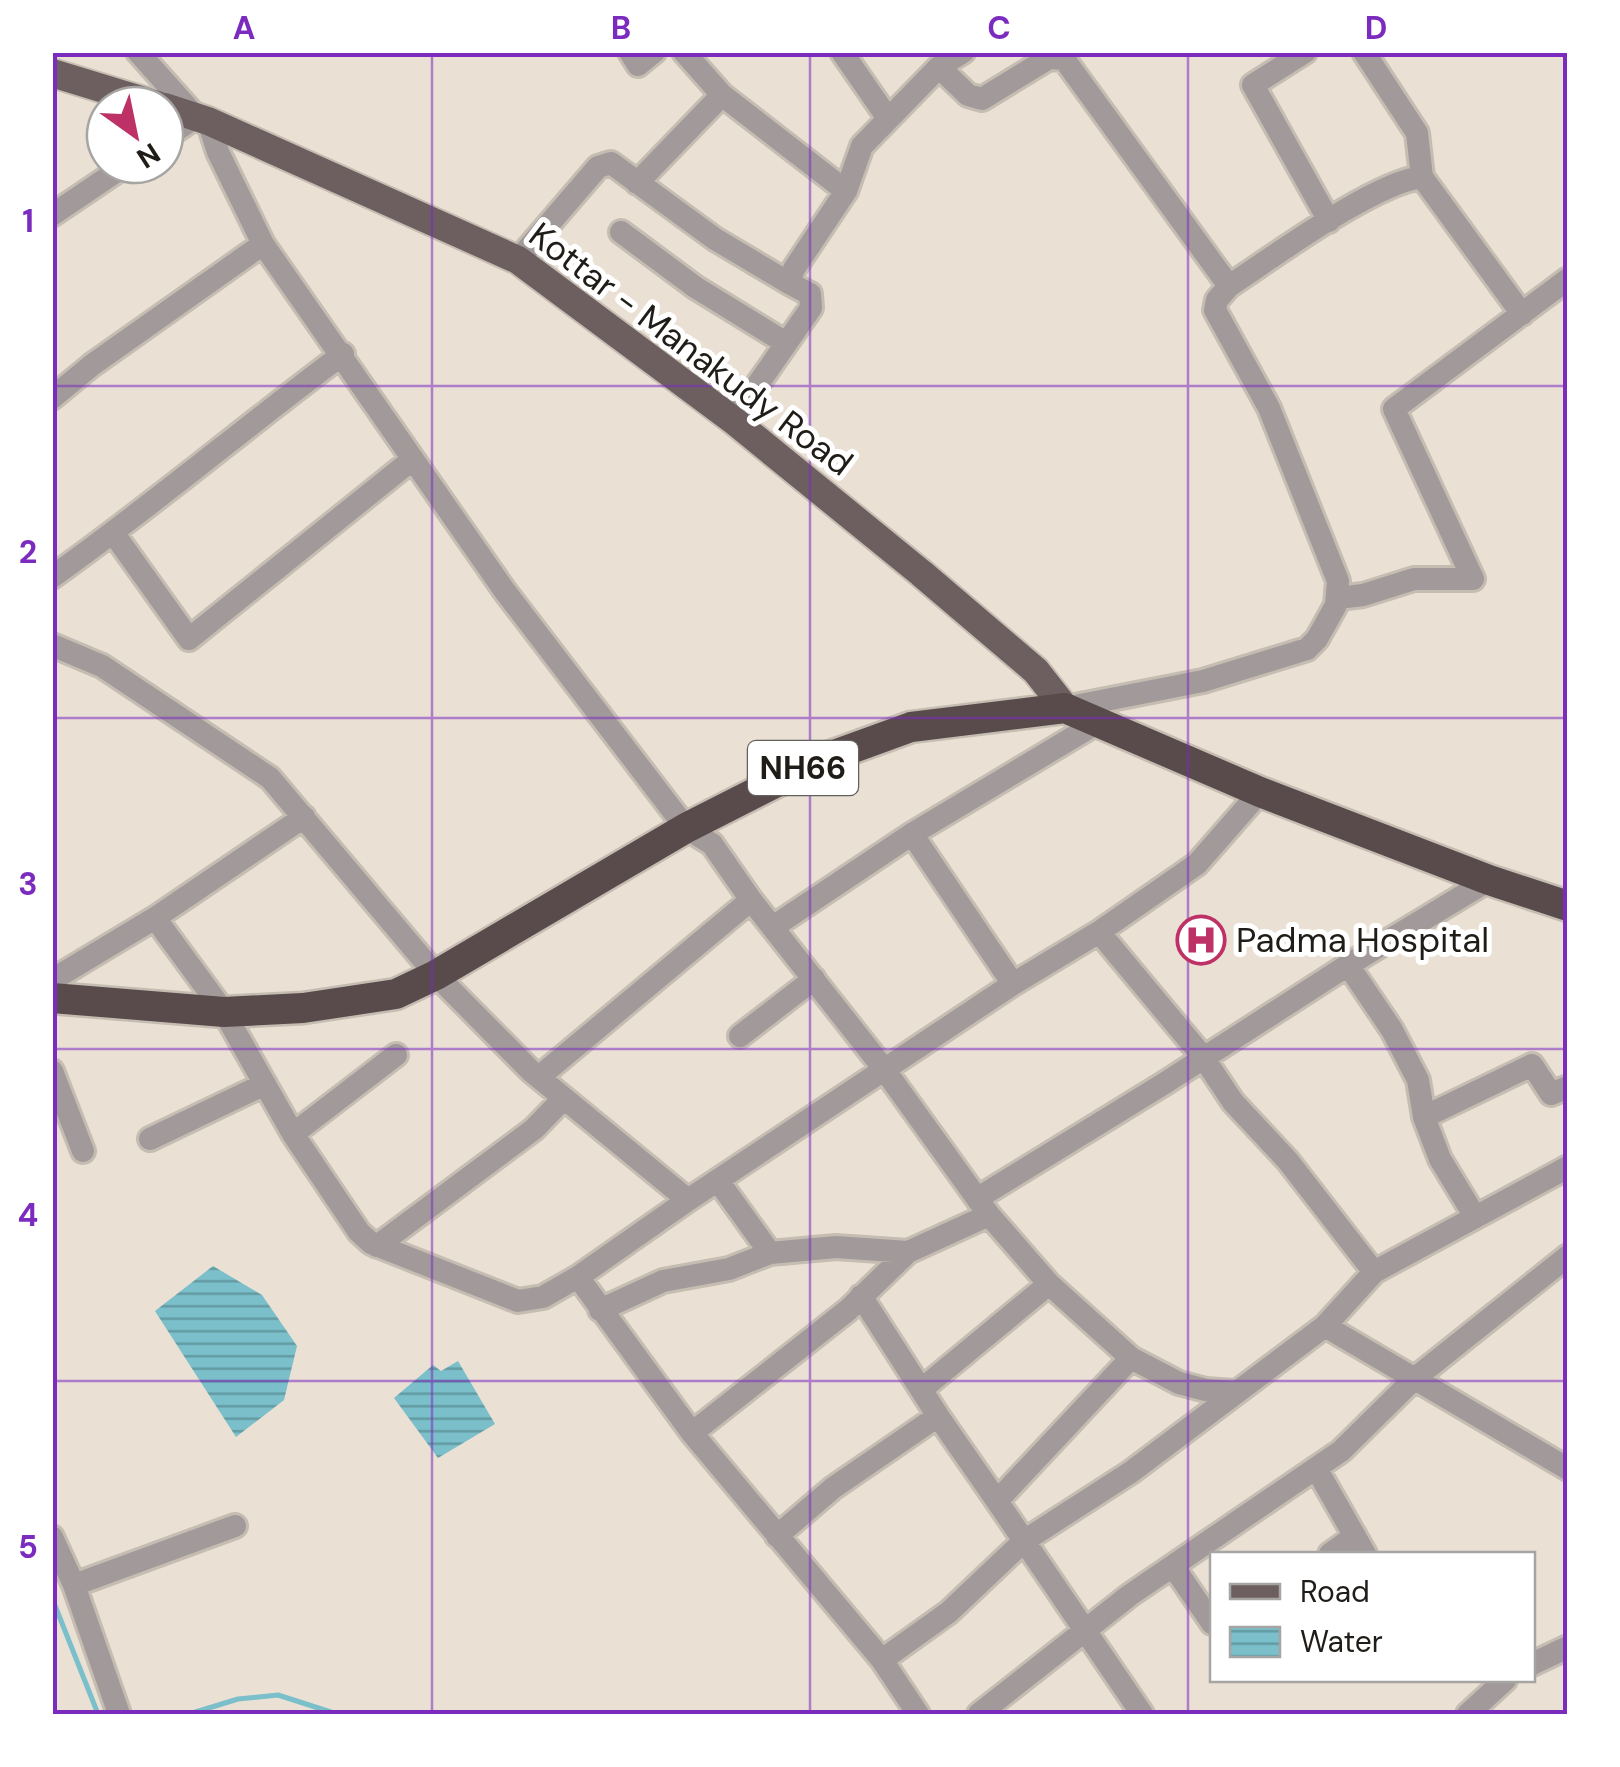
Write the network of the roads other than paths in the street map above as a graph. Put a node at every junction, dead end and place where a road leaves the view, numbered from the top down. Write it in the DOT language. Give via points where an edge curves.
graph roads {
  1 [pos="138,52"];
  2 [pos="630,52"];
  3 [pos="654,52"];
  4 [pos="684,52"];
  5 [pos="842,52"];
  6 [pos="963,52"];
  7 [pos="1306,52"];
  8 [pos="1364,52"];
  9 [pos="939,67"];
  10 [pos="52,73"];
  11 [pos="92,85"];
  12 [pos="722,95"];
  13 [pos="185,113"];
  14 [pos="887,117"];
  15 [pos="202,119"];
  16 [pos="185,128"];
  17 [pos="1422,177"];
  18 [pos="637,183"];
  19 [pos="96,185"];
  20 [pos="846,191"];
  21 [pos="52,215"];
  22 [pos="1329,221"];
  23 [pos="621,232"];
  24 [pos="264,244"];
  25 [pos="518,260"];
  26 [pos="1568,279"];
  27 [pos="789,284"];
  28 [pos="1230,286"];
  29 [pos="1522,314"];
  30 [pos="786,343"];
  31 [pos="343,354"];
  32 [pos="52,398"];
  33 [pos="733,420"];
  34 [pos="413,459"];
  35 [pos="114,534"];
  36 [pos="52,577"];
  37 [pos="1338,598"];
  38 [pos="52,645"];
  39 [pos="1065,708"];
  40 [pos="1096,723"];
  41 [pos="1260,792"];
  42 [pos="304,817"];
  43 [pos="686,828"];
  44 [pos="912,834"];
  45 [pos="1489,880"];
  46 [pos="751,900"];
  47 [pos="1568,906"];
  48 [pos="155,918"];
  49 [pos="773,927"];
  50 [pos="1098,932"];
  51 [pos="1348,965"];
  52 [pos="436,975"];
  53 [pos="814,979"];
  54 [pos="52,980"];
  55 [pos="1014,984"];
  56 [pos="52,998"];
  57 [pos="224,1012"];
  58 [pos="740,1036"];
  59 [pos="396,1055"];
  60 [pos="1203,1057"];
  61 [pos="884,1069"];
  62 [pos="52,1070"];
  63 [pos="539,1077"];
  64 [pos="265,1084"];
  65 [pos="1568,1088"];
  66 [pos="564,1098"];
  67 [pos="1424,1117"];
  68 [pos="292,1134"];
  69 [pos="150,1139"];
  70 [pos="83,1152"];
  71 [pos="1568,1167"];
  72 [pos="719,1182"];
  73 [pos="688,1200"];
  74 [pos="983,1206"];
  75 [pos="1474,1216"];
  76 [pos="377,1246"];
  77 [pos="908,1252"];
  78 [pos="770,1253"];
  79 [pos="1568,1256"];
  80 [pos="1374,1272"];
  81 [pos="578,1277"];
  82 [pos="1049,1284"];
  83 [pos="861,1296"];
  84 [pos="600,1310"];
  85 [pos="1324,1326"];
  86 [pos="1131,1358"];
  87 [pos="1414,1379"];
  88 [pos="922,1388"];
  89 [pos="1234,1392"];
  90 [pos="938,1416"];
  91 [pos="692,1434"];
  92 [pos="1316,1468"];
  93 [pos="1568,1469"];
  94 [pos="998,1501"];
  95 [pos="236,1526"];
  96 [pos="776,1536"];
  97 [pos="52,1537"];
  98 [pos="1024,1542"];
  99 [pos="1360,1545"];
  100 [pos="1173,1566"];
  101 [pos="74,1586"];
  102 [pos="1210,1620"];
  103 [pos="1086,1630"];
  104 [pos="1568,1647"];
  105 [pos="882,1660"];
  106 [pos="1535,1663"];
  107 [pos="1498,1682"];
  108 [pos="119,1714"];
  109 [pos="918,1714"];
  110 [pos="979,1714"];
  111 [pos="1142,1714"];
  112 [pos="1468,1714"];
  1 -- 15 [label="street"];
  2 -- 3 [label="street" via="638,66"];
  4 -- 12 [label="street"];
  5 -- 14 [label="street"];
  6 -- 9 [label="street"];
  7 -- 22 [label="street" via="1253,85"];
  8 -- 17 [label="street" via="1417,132"];
  9 -- 14 [label="street"];
  9 -- 28 [label="street" via="968,95 982,99 1049,58 1064,59"];
  10 -- 11 [label="main road"];
  12 -- 18 [label="street"];
  12 -- 20 [label="street"];
  13 -- 15 [label="main road, Kottar - Manakudy Road"];
  14 -- 20 [label="street" via="862,146"];
  15 -- 16 [label="street"];
  15 -- 24 [label="street"];
  15 -- 25 [label="main road, Kottar - Manakudy Road"];
  17 -- 22 [label="street" via="1402,179"];
  17 -- 29 [label="street"];
  18 -- 25 [label="street" via="611,163 598,166"];
  18 -- 27 [label="street"];
  19 -- 21 [label="street"];
  20 -- 27 [label="street"];
  22 -- 28 [label="street"];
  23 -- 30 [label="street"];
  24 -- 31 [label="street"];
  24 -- 32 [label="street"];
  25 -- 33 [label="main road, Kottar - Manakudy Road"];
  26 -- 29 [label="street"];
  27 -- 30 [label="street" via="812,302"];
  28 -- 37 [label="street" via="1216,310 1270,408 1338,581"];
  29 -- 37 [label="street" via="1394,409 1474,579 1414,578"];
  30 -- 33 [label="street"];
  31 -- 34 [label="street"];
  31 -- 35 [label="street"];
  33 -- 39 [label="main road, Kottar - Manakudy Road" via="1036,671"];
  34 -- 35 [label="street" via="189,639"];
  34 -- 43 [label="street"];
  35 -- 36 [label="street"];
  37 -- 39 [label="street" via="1317,640 1299,653"];
  38 -- 42 [label="street" via="102,666 270,778"];
  39 -- 40 [label="highway"];
  39 -- 43 [label="highway, NH66" via="911,727 820,760"];
  40 -- 41 [label="highway"];
  40 -- 44 [label="street"];
  41 -- 45 [label="highway"];
  41 -- 50 [label="street" via="1197,864"];
  42 -- 48 [label="street"];
  42 -- 52 [label="street"];
  43 -- 46 [label="street" via="712,844"];
  43 -- 52 [label="highway, NH66"];
  44 -- 49 [label="street"];
  44 -- 55 [label="street"];
  45 -- 47 [label="highway"];
  45 -- 51 [label="street"];
  46 -- 49 [label="street"];
  46 -- 63 [label="street"];
  48 -- 54 [label="street"];
  48 -- 57 [label="street"];
  49 -- 53 [label="street"];
  50 -- 55 [label="street"];
  50 -- 60 [label="street"];
  51 -- 60 [label="street"];
  51 -- 67 [label="street" via="1418,1080"];
  52 -- 57 [label="highway, NH66" via="396,994 362,1000"];
  52 -- 63 [label="street"];
  53 -- 58 [label="street"];
  53 -- 61 [label="street"];
  55 -- 61 [label="street"];
  56 -- 57 [label="highway, NH66"];
  57 -- 64 [label="street"];
  59 -- 68 [label="street"];
  60 -- 74 [label="street"];
  60 -- 80 [label="street"];
  61 -- 72 [label="street"];
  61 -- 74 [label="street"];
  62 -- 70 [label="street"];
  63 -- 66 [label="street"];
  64 -- 68 [label="street"];
  64 -- 69 [label="street"];
  65 -- 67 [label="street" via="1551,1094 1532,1065"];
  66 -- 73 [label="street"];
  66 -- 76 [label="street" via="534,1129"];
  67 -- 75 [label="street"];
  68 -- 76 [label="street" via="359,1232"];
  71 -- 75 [label="street"];
  72 -- 73 [label="street"];
  72 -- 78 [label="street"];
  73 -- 81 [label="street"];
  74 -- 77 [label="street"];
  74 -- 82 [label="street"];
  75 -- 80 [label="street"];
  76 -- 81 [label="street" via="518,1300 543,1297"];
  77 -- 78 [label="street" via="836,1246"];
  77 -- 83 [label="street"];
  78 -- 84 [label="street" via="663,1281"];
  79 -- 87 [label="street"];
  80 -- 85 [label="street"];
  81 -- 84 [label="street"];
  82 -- 86 [label="street"];
  82 -- 88 [label="street"];
  83 -- 88 [label="street"];
  83 -- 91 [label="street"];
  84 -- 91 [label="street"];
  85 -- 87 [label="street"];
  85 -- 89 [label="street"];
  86 -- 89 [label="street" via="1180,1382"];
  86 -- 94 [label="street"];
  87 -- 92 [label="street"];
  87 -- 93 [label="street"];
  88 -- 90 [label="street"];
  89 -- 98 [label="street" via="1131,1472"];
  90 -- 94 [label="street"];
  90 -- 96 [label="street"];
  91 -- 96 [label="street"];
  92 -- 99 [label="street"];
  92 -- 100 [label="street"];
  94 -- 98 [label="street"];
  95 -- 101 [label="street"];
  96 -- 105 [label="street"];
  97 -- 101 [label="street"];
  98 -- 103 [label="street"];
  98 -- 105 [label="street" via="949,1612"];
  100 -- 102 [label="street"];
  100 -- 103 [label="street"];
  101 -- 108 [label="street"];
  103 -- 110 [label="street"];
  103 -- 111 [label="street"];
  104 -- 106 [label="street"];
  105 -- 109 [label="street"];
  107 -- 112 [label="street"];
}
